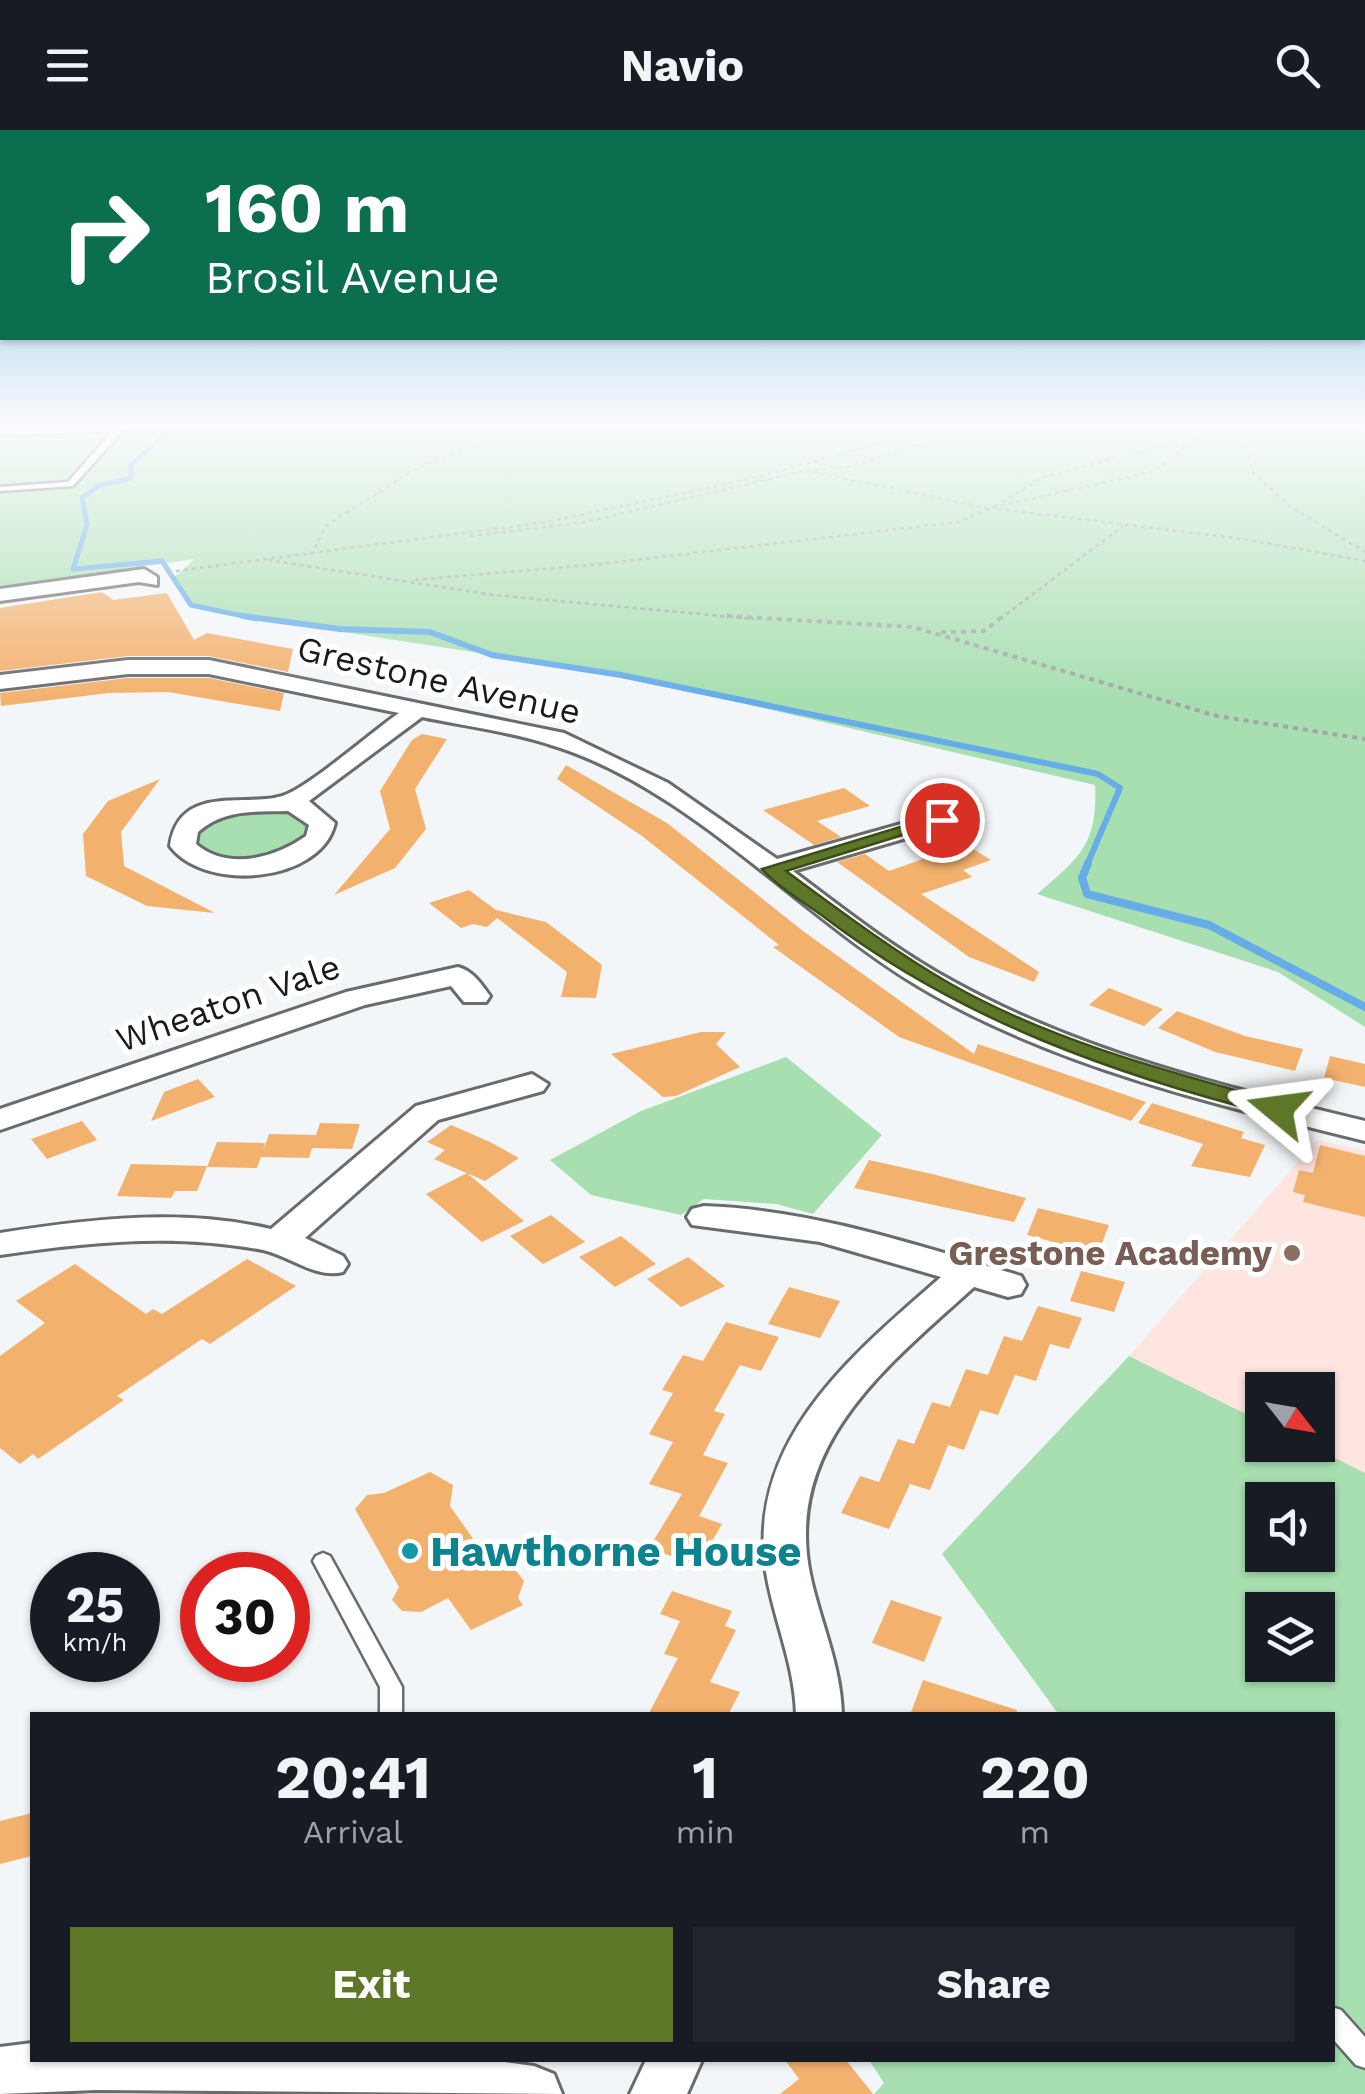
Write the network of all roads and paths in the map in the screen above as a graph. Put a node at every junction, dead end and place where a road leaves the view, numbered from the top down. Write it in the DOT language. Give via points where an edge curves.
graph roads {
  1 [pos="341,517"];
  2 [pos="561,517"];
  3 [pos="608,517"];
  4 [pos="970,517"];
  5 [pos="1054,517"];
  6 [pos="1306,517"];
  7 [pos="1123,526"];
  8 [pos="412,543"];
  9 [pos="1365,552"];
  10 [pos="310,555"];
  11 [pos="268,560"];
  12 [pos="1365,561"];
  13 [pos="181,570"];
  14 [pos="150,581"];
  15 [pos="403,581"];
  16 [pos="0,595"];
  17 [pos="932,633"];
  18 [pos="0,682"];
  19 [pos="420,708"];
  20 [pos="1365,739"];
  21 [pos="292,804"];
  22 [pos="942,820"];
  23 [pos="772,869"];
  24 [pos="475,996"];
  25 [pos="532,1084"];
  26 [pos="0,1120"];
  27 [pos="1365,1131"];
  28 [pos="704,1217"];
  29 [pos="281,1240"];
  30 [pos="0,1244"];
  31 [pos="330,1264"];
  32 [pos="967,1273"];
  33 [pos="1008,1285"];
  34 [pos="324,1561"];
  35 [pos="391,1712"];
  36 [pos="819,1712"];
  37 [pos="1335,2022"];
  38 [pos="1365,2056"];
  39 [pos="200,2062"];
  40 [pos="673,2062"];
  41 [pos="267,2064"];
  42 [pos="0,2074"];
  43 [pos="529,2093"];
  44 [pos="658,2094"];
  1 -- 10 [label="path" via="326,526"];
  2 -- 8 [label="path"];
  3 -- 8 [label="path"];
  4 -- 15 [label="path" via="600,564"];
  5 -- 7 [label="path"];
  6 -- 9 [label="path"];
  7 -- 12 [label="path"];
  7 -- 17 [label="path" via="984,631"];
  8 -- 10 [label="path"];
  10 -- 11 [label="path"];
  11 -- 13 [label="path"];
  11 -- 15 [label="path"];
  14 -- 16 [label="street" via="144,575"];
  15 -- 17 [label="path" via="570,603"];
  17 -- 20 [label="path" via="1216,716"];
  18 -- 19 [label="street, Grestone Avenue" via="128,666 209,667"];
  19 -- 21 [label="street"];
  19 -- 23 [label="street, Grestone Avenue" via="556,738 610,758 674,794"];
  21 -- 21 [label="street" via="322,823 318,839 297,854 229,866 199,859 183,846 185,830 216,809"];
  22 -- 23 [label="street"];
  23 -- 27 [label="street, Grestone Avenue" via="944,989 1054,1039 1179,1082"];
  24 -- 26 [label="street, Wheaton Vale" via="458,976 357,998"];
  25 -- 29 [label="street" via="427,1113"];
  28 -- 32 [label="street" via="799,1226"];
  29 -- 30 [label="street" via="128,1228"];
  29 -- 31 [label="street"];
  32 -- 33 [label="street"];
  32 -- 36 [label="street" via="869,1362 794,1461 782,1509 787,1570"];
  34 -- 35 [label="lane" via="391,1687"];
  37 -- 38 [label="lane"];
  39 -- 41 [label="street"];
  39 -- 42 [label="street" via="96,2063"];
  40 -- 44 [label="street"];
  41 -- 43 [label="street" via="358,2069"];
}
